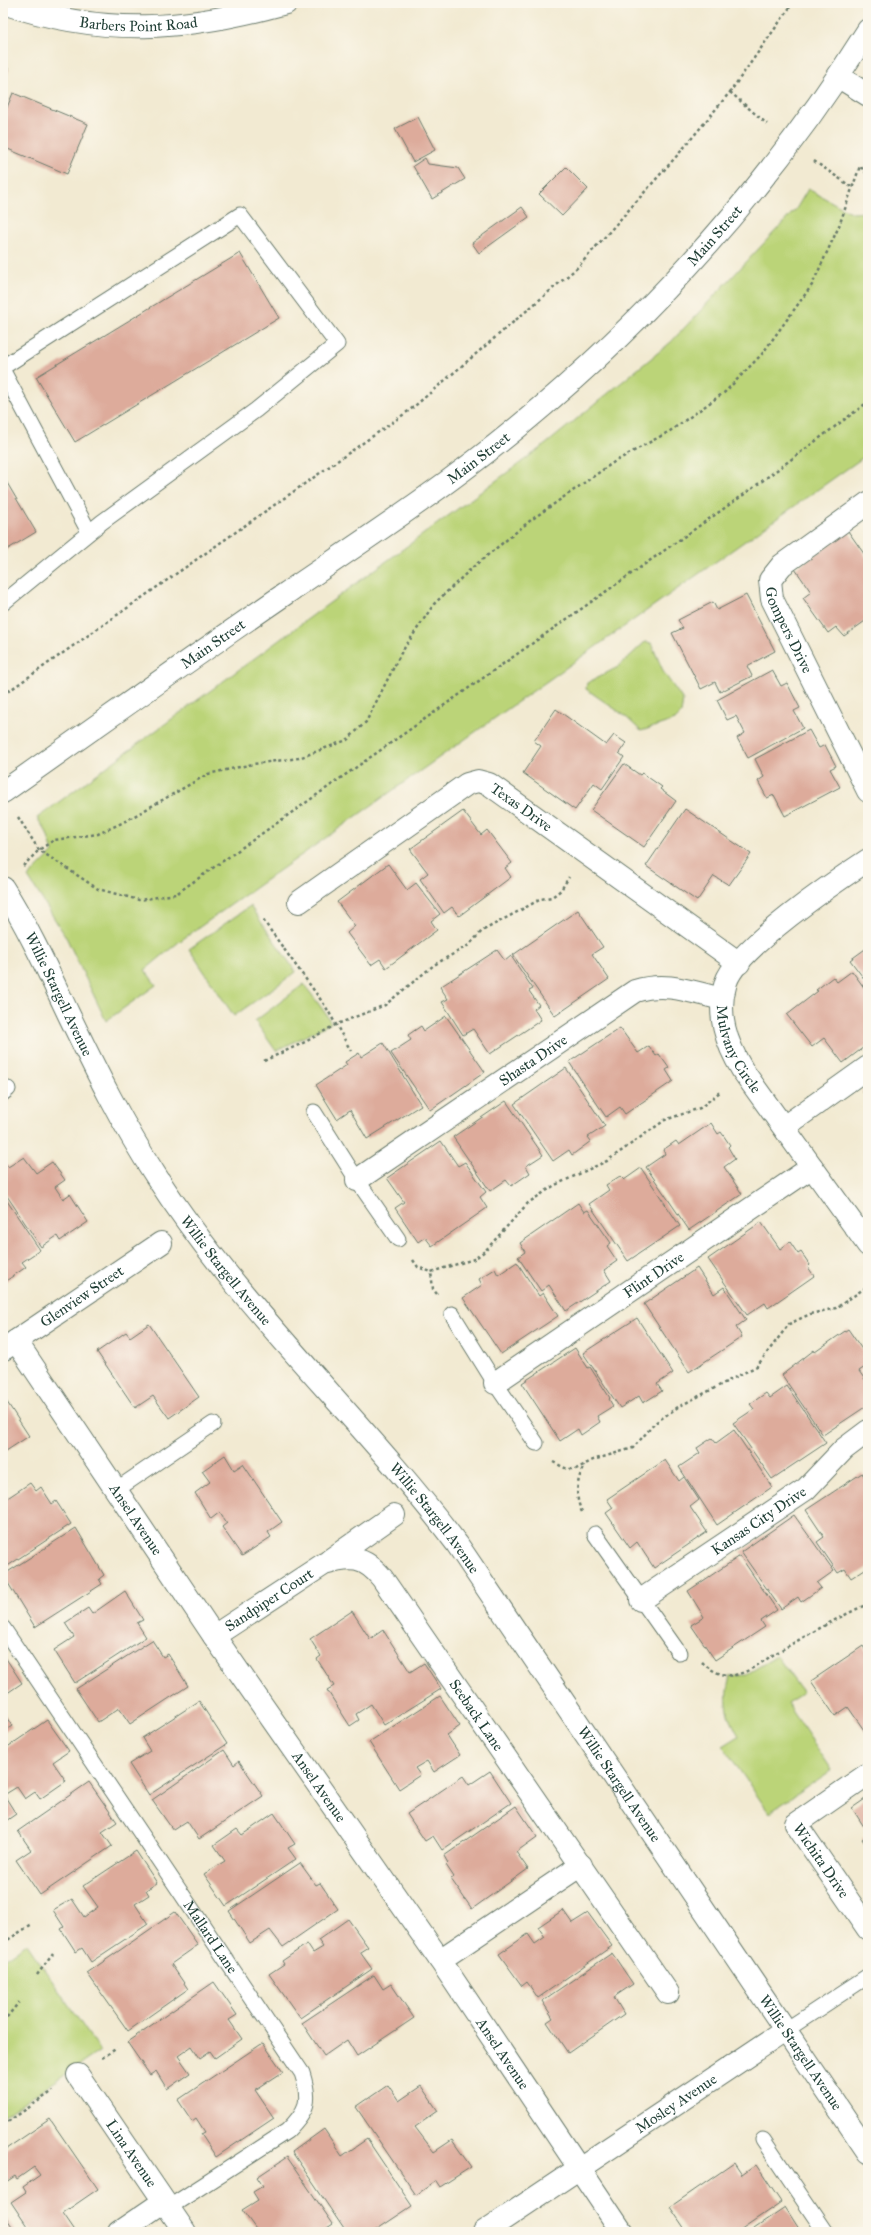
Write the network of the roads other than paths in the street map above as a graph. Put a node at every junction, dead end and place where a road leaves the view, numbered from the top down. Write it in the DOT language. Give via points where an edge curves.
graph roads {
  1 [pos="3,3"];
  2 [pos="286,3"];
  3 [pos="868,30"];
  4 [pos="839,77"];
  5 [pos="868,95"];
  6 [pos="3,367"];
  7 [pos="3,371"];
  8 [pos="868,503"];
  9 [pos="89,532"];
  10 [pos="3,603"];
  11 [pos="868,790"];
  12 [pos="3,792"];
  13 [pos="868,860"];
  14 [pos="3,888"];
  15 [pos="299,902"];
  16 [pos="739,963"];
  17 [pos="722,1000"];
  18 [pos="868,1067"];
  19 [pos="314,1112"];
  20 [pos="784,1127"];
  21 [pos="812,1167"];
  22 [pos="357,1180"];
  23 [pos="398,1238"];
  24 [pos="161,1243"];
  25 [pos="868,1245"];
  26 [pos="452,1314"];
  27 [pos="9,1345"];
  28 [pos="494,1383"];
  29 [pos="212,1424"];
  30 [pos="868,1431"];
  31 [pos="536,1443"];
  32 [pos="116,1490"];
  33 [pos="394,1515"];
  34 [pos="595,1534"];
  35 [pos="324,1564"];
  36 [pos="371,1566"];
  37 [pos="641,1600"];
  38 [pos="3,1628"];
  39 [pos="214,1636"];
  40 [pos="679,1653"];
  41 [pos="868,1774"];
  42 [pos="581,1865"];
  43 [pos="868,1929"];
  44 [pos="440,1960"];
  45 [pos="868,1976"];
  46 [pos="668,1993"];
  47 [pos="786,2030"];
  48 [pos="78,2075"];
  49 [pos="764,2140"];
  50 [pos="868,2152"];
  51 [pos="579,2168"];
  52 [pos="166,2205"];
  53 [pos="119,2232"];
  54 [pos="184,2232"];
  55 [pos="484,2232"];
  56 [pos="622,2232"];
  57 [pos="825,2232"];
  1 -- 2 [label="street, Barbers Point Road" via="38,15 91,25 141,28 247,14"];
  3 -- 4 [label="street, Main Street"];
  4 -- 5 [label="street"];
  4 -- 12 [label="street, Main Street" via="790,145 739,209 688,266 579,374 443,485"];
  6 -- 9 [label="lane" via="240,215 337,344 256,410"];
  7 -- 9 [label="lane"];
  8 -- 11 [label="street, Gompers Drive" via="782,565 770,580 772,599"];
  9 -- 10 [label="lane"];
  13 -- 16 [label="street, Mulvany Circle" via="809,901 773,930"];
  14 -- 47 [label="street, Willie Stargell Avenue" via="45,964 105,1089 155,1176 236,1285 418,1492 457,1544"];
  15 -- 16 [label="street, Texas Drive" via="467,784 478,781 489,784"];
  16 -- 17 [label="street, Mulvany Circle" via="727,980"];
  17 -- 20 [label="street, Mulvany Circle" via="723,1026 730,1049"];
  17 -- 22 [label="street, Shasta Drive" via="667,986 650,986 635,991"];
  18 -- 20 [label="street"];
  19 -- 22 [label="lane"];
  20 -- 21 [label="street, Mulvany Circle"];
  21 -- 25 [label="street, Mulvany Circle"];
  21 -- 28 [label="street, Flint Drive"];
  22 -- 23 [label="lane"];
  24 -- 27 [label="street, Glenview Street"];
  26 -- 28 [label="lane"];
  27 -- 32 [label="street, Ansel Avenue"];
  28 -- 31 [label="lane"];
  29 -- 32 [label="lane"];
  30 -- 37 [label="street, Kansas City Drive" via="844,1449 806,1489"];
  32 -- 39 [label="street, Ansel Avenue"];
  33 -- 35 [label="street, Sandpiper Court"];
  34 -- 37 [label="lane"];
  35 -- 36 [label="street, Sandpiper Court" via="355,1558"];
  35 -- 39 [label="street, Sandpiper Court"];
  36 -- 42 [label="street, Seeback Lane" via="382,1578"];
  37 -- 40 [label="lane"];
  38 -- 52 [label="lane, Mallard Lane" via="302,2073 308,2092 307,2106 298,2121 287,2131"];
  39 -- 44 [label="street, Ansel Avenue"];
  41 -- 43 [label="street, Wichita Drive" via="796,1824"];
  42 -- 44 [label="street"];
  42 -- 46 [label="street, Seeback Lane"];
  44 -- 51 [label="street, Ansel Avenue"];
  45 -- 47 [label="lane, Mosley Avenue"];
  47 -- 50 [label="street, Willie Stargell Avenue"];
  47 -- 51 [label="street, Mosley Avenue"];
  48 -- 52 [label="street, Lina Avenue"];
  49 -- 57 [label="lane"];
  51 -- 55 [label="street, Mosley Avenue"];
  51 -- 56 [label="street, Ansel Avenue"];
  52 -- 53 [label="street"];
  52 -- 54 [label="street, Lina Avenue"];
}
